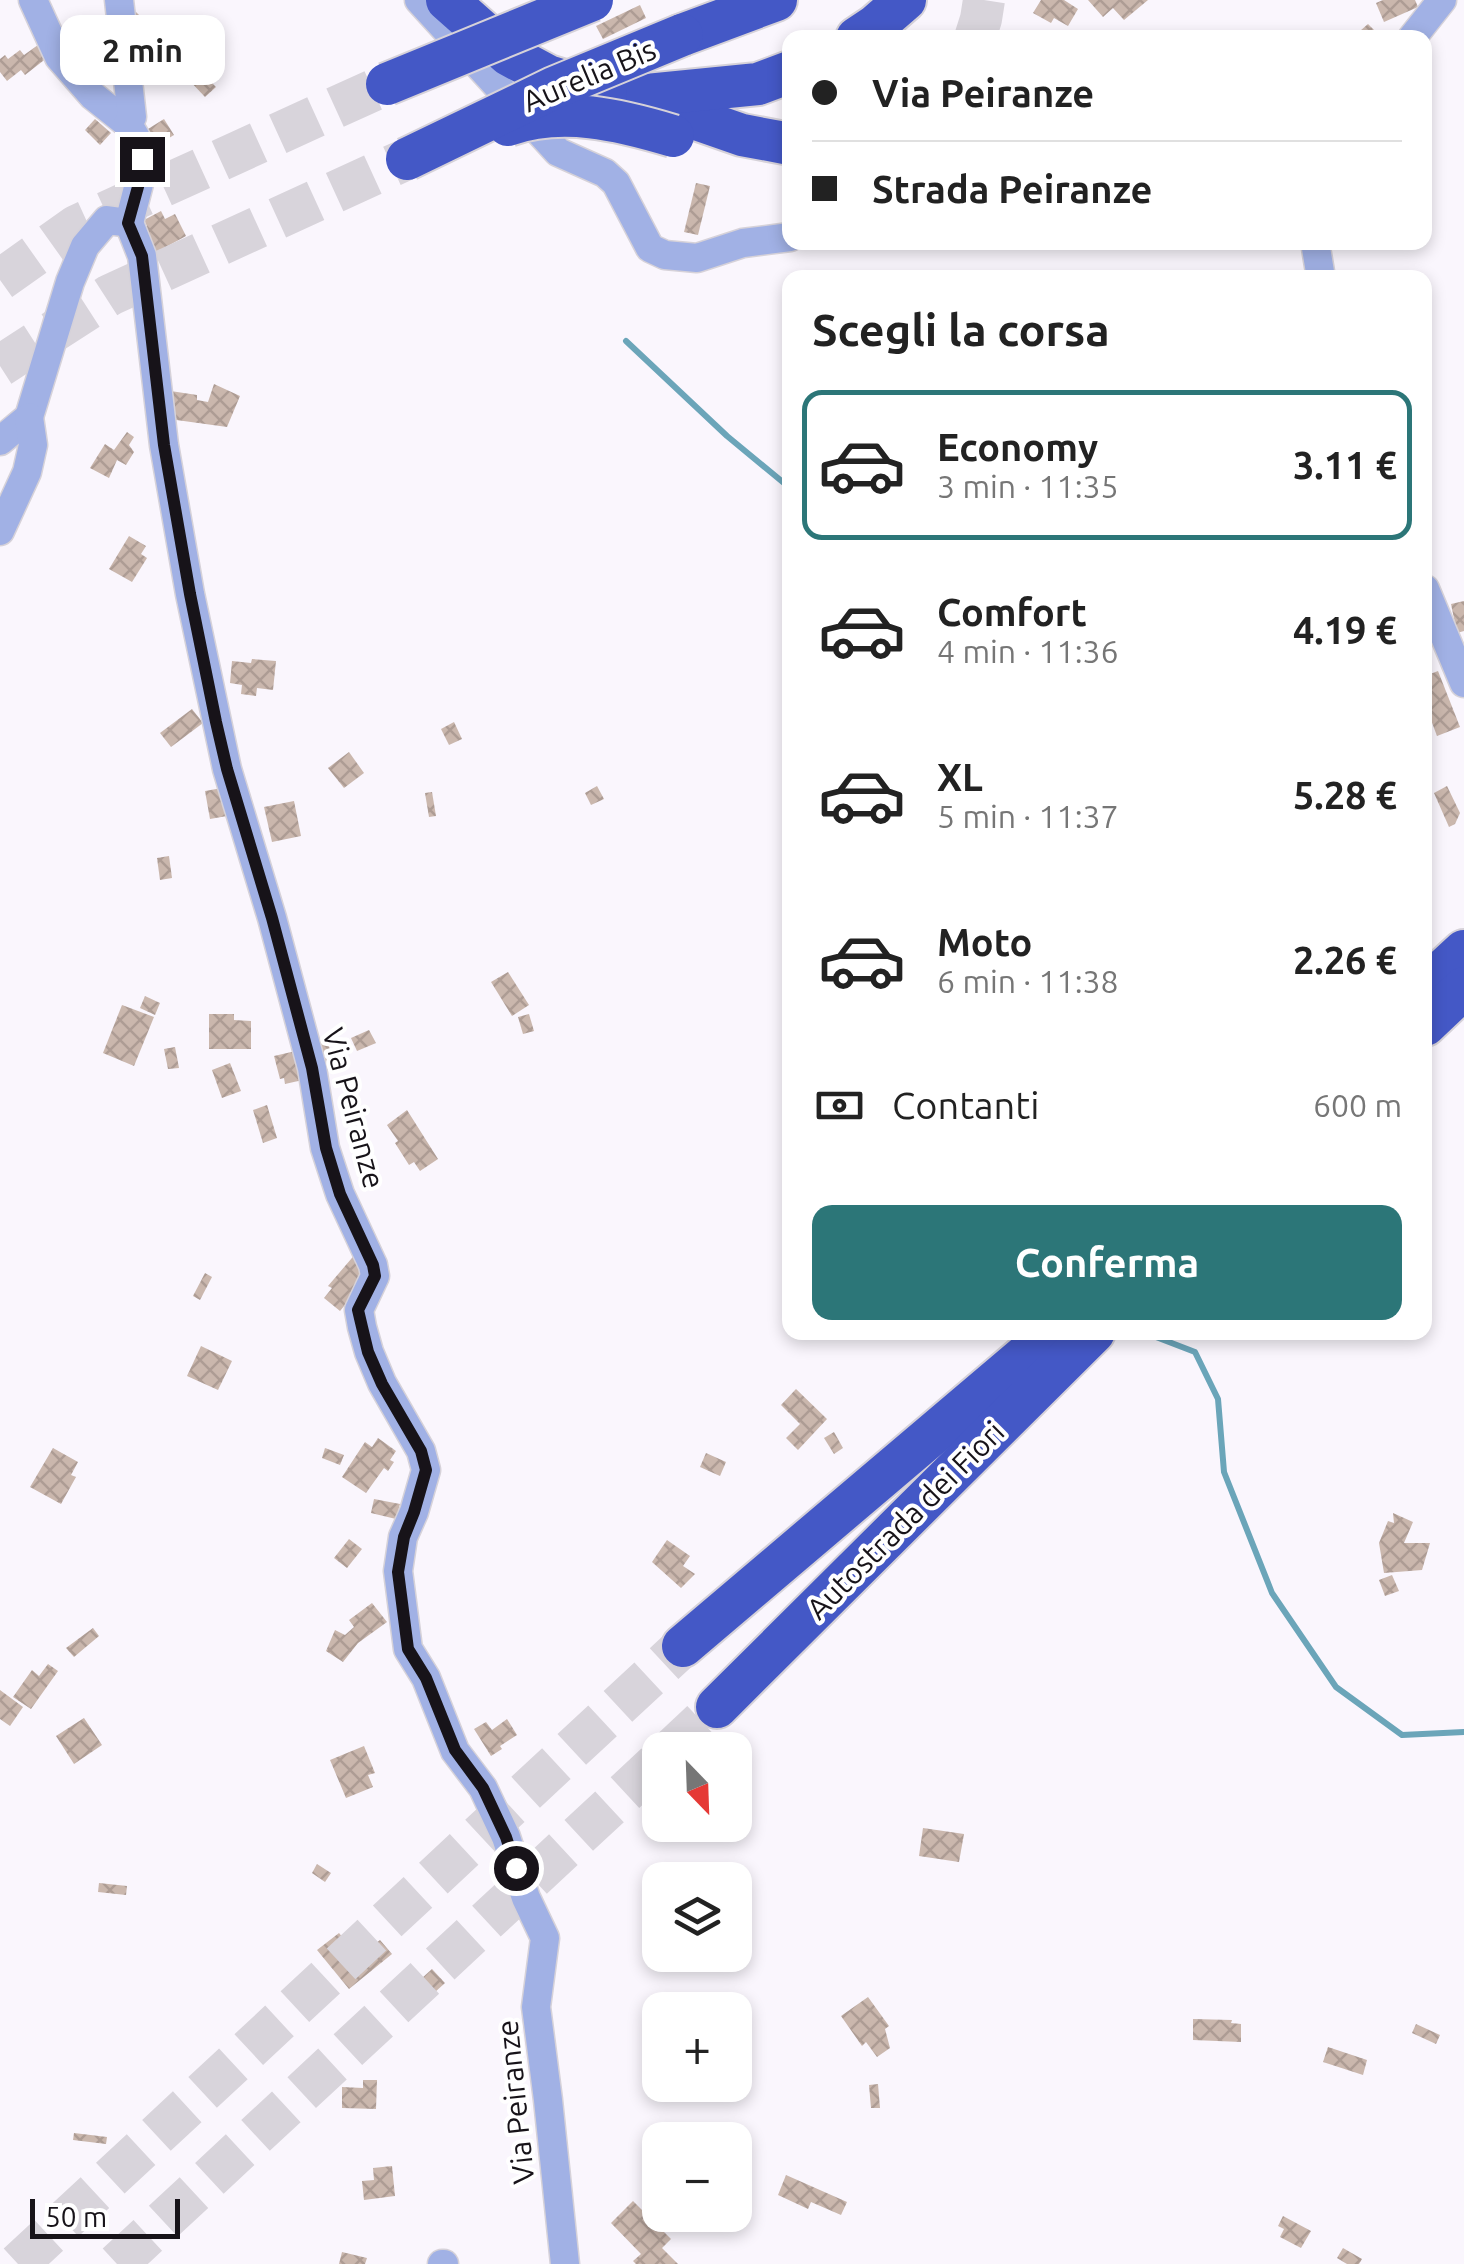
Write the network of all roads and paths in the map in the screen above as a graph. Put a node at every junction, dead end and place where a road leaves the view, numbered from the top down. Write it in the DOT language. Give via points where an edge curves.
graph roads {
  1 [pos="32,0"];
  2 [pos="119,0"];
  3 [pos="419,0"];
  4 [pos="448,0"];
  5 [pos="543,0"];
  6 [pos="592,0"];
  7 [pos="776,0"];
  8 [pos="905,0"];
  9 [pos="1442,0"];
  10 [pos="869,30"];
  11 [pos="1418,30"];
  12 [pos="782,75"];
  13 [pos="616,97"];
  14 [pos="128,124"];
  15 [pos="782,142"];
  16 [pos="782,167"];
  17 [pos="128,223"];
  18 [pos="782,238"];
  19 [pos="29,417"];
  20 [pos="0,441"];
  21 [pos="0,532"];
  22 [pos="1432,607"];
  23 [pos="1464,682"];
  24 [pos="1464,951"];
  25 [pos="1432,981"];
  26 [pos="1464,988"];
  27 [pos="1432,1018"];
  28 [pos="1044,1340"];
  29 [pos="1085,1340"];
  30 [pos="683,1646"];
  31 [pos="717,1707"];
  32 [pos="565,2264"];
  1 -- 14 [label="street" via="59,57"];
  2 -- 14 [label="street"];
  3 -- 18 [label="street" via="558,152 616,183 650,248 697,258"];
  4 -- 13 [label="highway" via="518,60"];
  5 -- 6 [label="highway, bridge" via="388,84"];
  7 -- 16 [label="highway, Aurelia Bis, bridge" via="554,88 409,164 540,117 592,117"];
  8 -- 10 [label="highway"];
  9 -- 11 [label="street"];
  12 -- 13 [label="highway" via="758,84"];
  13 -- 15 [label="highway"];
  14 -- 17 [label="street" via="142,159"];
  17 -- 19 [label="street" via="107,220 85,246"];
  17 -- 32 [label="street, Via Peiranze" via="142,256 164,445 227,769 312,1068 326,1148 373,1265 375,1276 358,1310 368,1352 426,1470 398,1572 408,1649 455,1750 483,1788 545,1938 536,2007"];
  19 -- 20 [label="street"];
  19 -- 21 [label="street" via="33,445 27,472"];
  22 -- 23 [label="street"];
  24 -- 25 [label="highway"];
  26 -- 27 [label="highway"];
  28 -- 30 [label="highway, Autostrada dei Fiori"];
  29 -- 31 [label="highway, Autostrada dei Fiori"];
}
